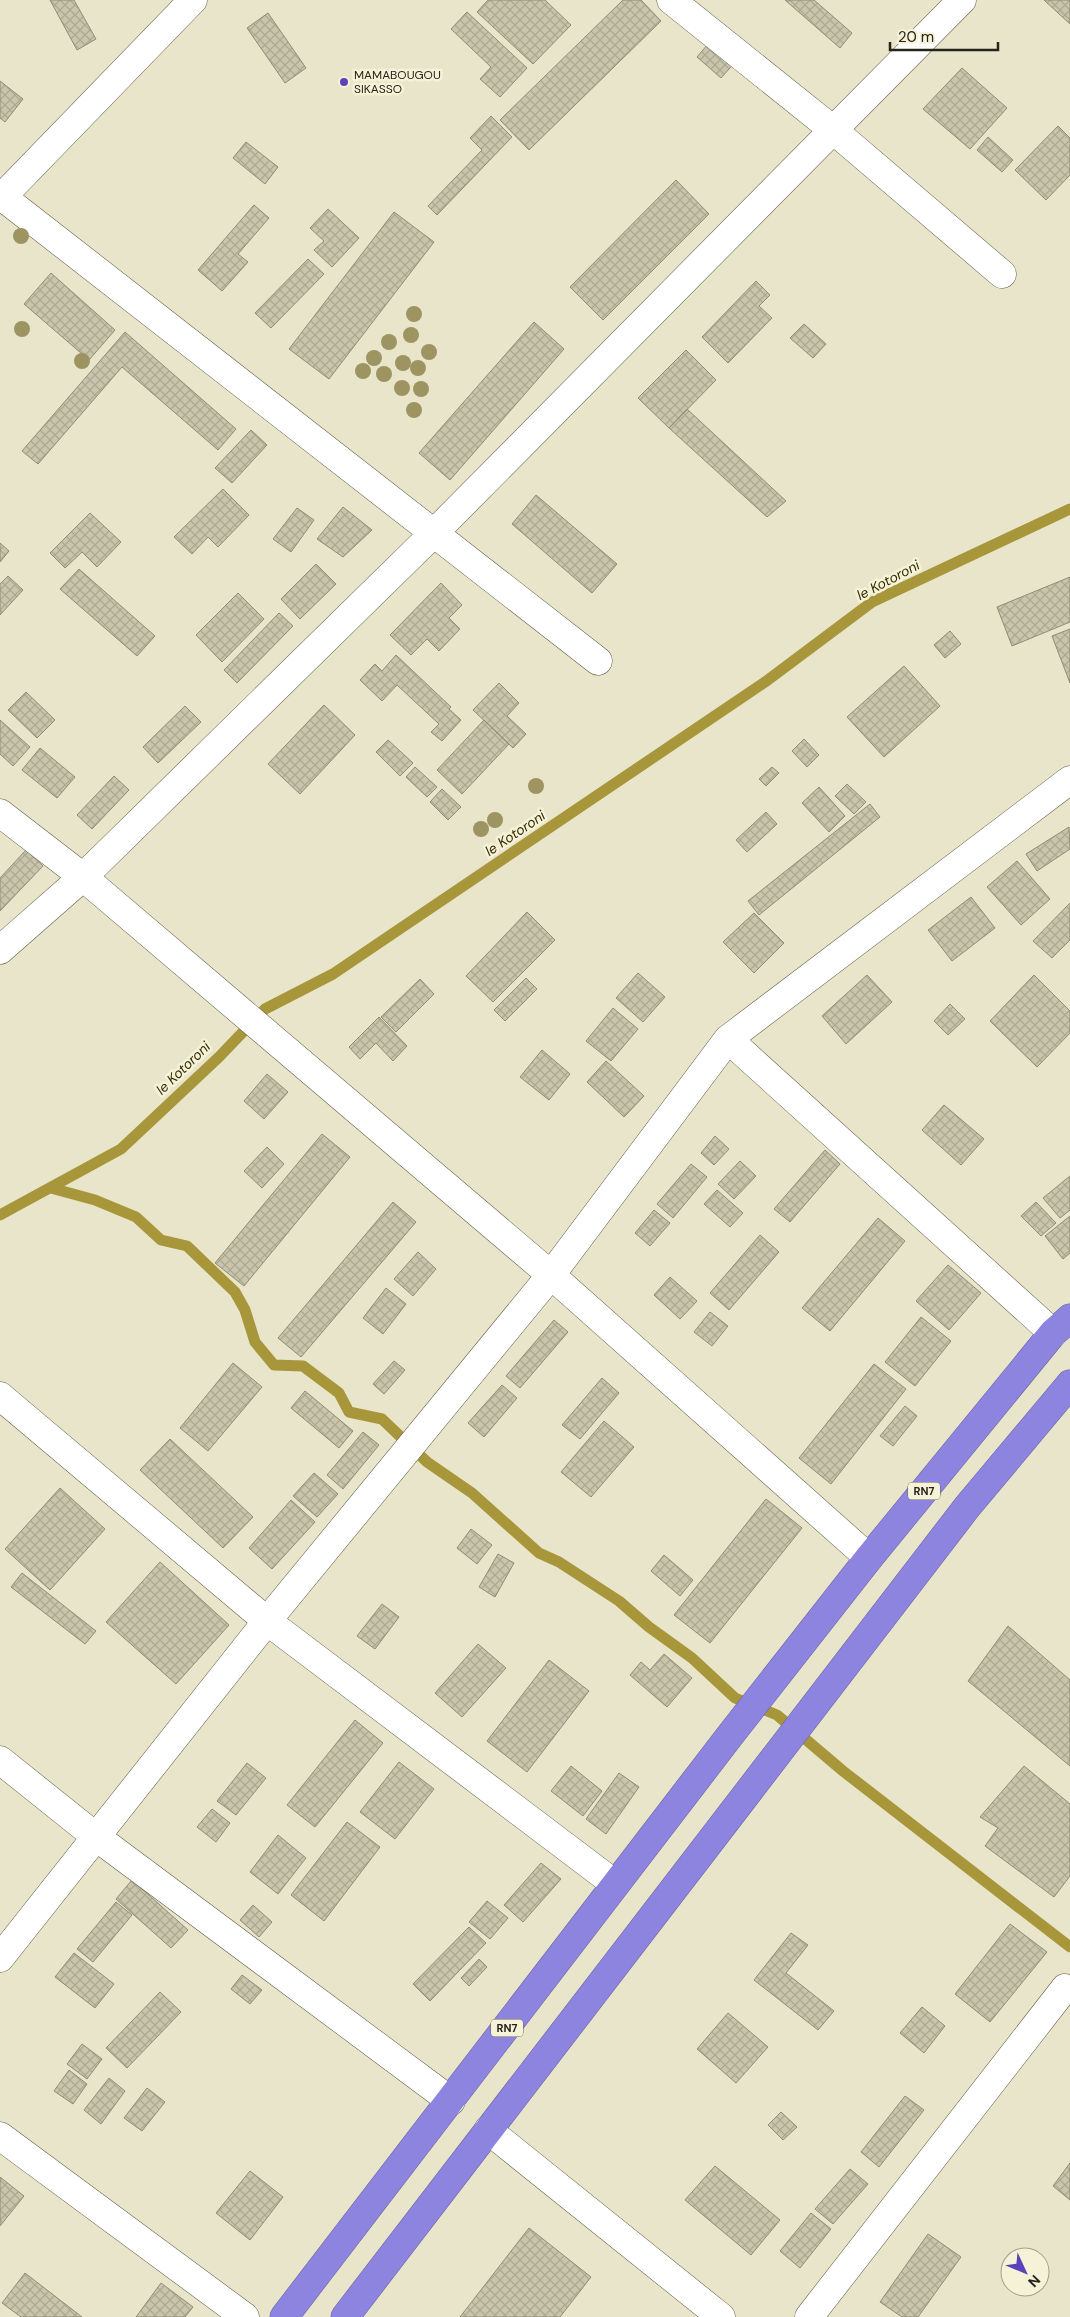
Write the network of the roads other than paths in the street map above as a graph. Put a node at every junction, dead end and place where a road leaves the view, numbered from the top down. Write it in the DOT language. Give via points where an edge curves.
graph roads {
  1 [pos="193,0"];
  2 [pos="671,0"];
  3 [pos="962,0"];
  4 [pos="832,129"];
  5 [pos="1,197"];
  6 [pos="1002,274"];
  7 [pos="433,534"];
  8 [pos="598,661"];
  9 [pos="1070,780"];
  10 [pos="0,813"];
  11 [pos="83,877"];
  12 [pos="0,950"];
  13 [pos="728,1039"];
  14 [pos="552,1275"];
  15 [pos="1062,1326"];
  16 [pos="1070,1384"];
  17 [pos="0,1396"];
  18 [pos="869,1558"];
  19 [pos="267,1621"];
  20 [pos="0,1760"];
  21 [pos="95,1836"];
  22 [pos="615,1884"];
  23 [pos="0,1958"];
  24 [pos="1065,1988"];
  25 [pos="451,2101"];
  26 [pos="488,2130"];
  27 [pos="0,2136"];
  28 [pos="245,2317"];
  29 [pos="284,2317"];
  30 [pos="345,2317"];
  31 [pos="721,2317"];
  32 [pos="809,2317"];
  1 -- 5 [label="street"];
  2 -- 4 [label="street"];
  3 -- 4 [label="street"];
  4 -- 6 [label="street"];
  4 -- 7 [label="street"];
  5 -- 7 [label="street"];
  7 -- 8 [label="street"];
  7 -- 11 [label="street"];
  9 -- 13 [label="street"];
  10 -- 11 [label="street"];
  11 -- 12 [label="street"];
  11 -- 14 [label="street"];
  13 -- 14 [label="street"];
  13 -- 15 [label="street"];
  14 -- 18 [label="street"];
  14 -- 19 [label="street"];
  15 -- 18 [label="highway, RN7"];
  16 -- 26 [label="highway" via="967,1507"];
  17 -- 19 [label="street"];
  18 -- 22 [label="highway, RN7"];
  19 -- 21 [label="street"];
  19 -- 22 [label="street"];
  20 -- 21 [label="street"];
  21 -- 23 [label="street"];
  21 -- 25 [label="street"];
  22 -- 25 [label="highway, RN7"];
  24 -- 32 [label="street"];
  25 -- 29 [label="highway, RN7"];
  26 -- 30 [label="highway"];
  26 -- 31 [label="street"];
  27 -- 28 [label="street"];
}
